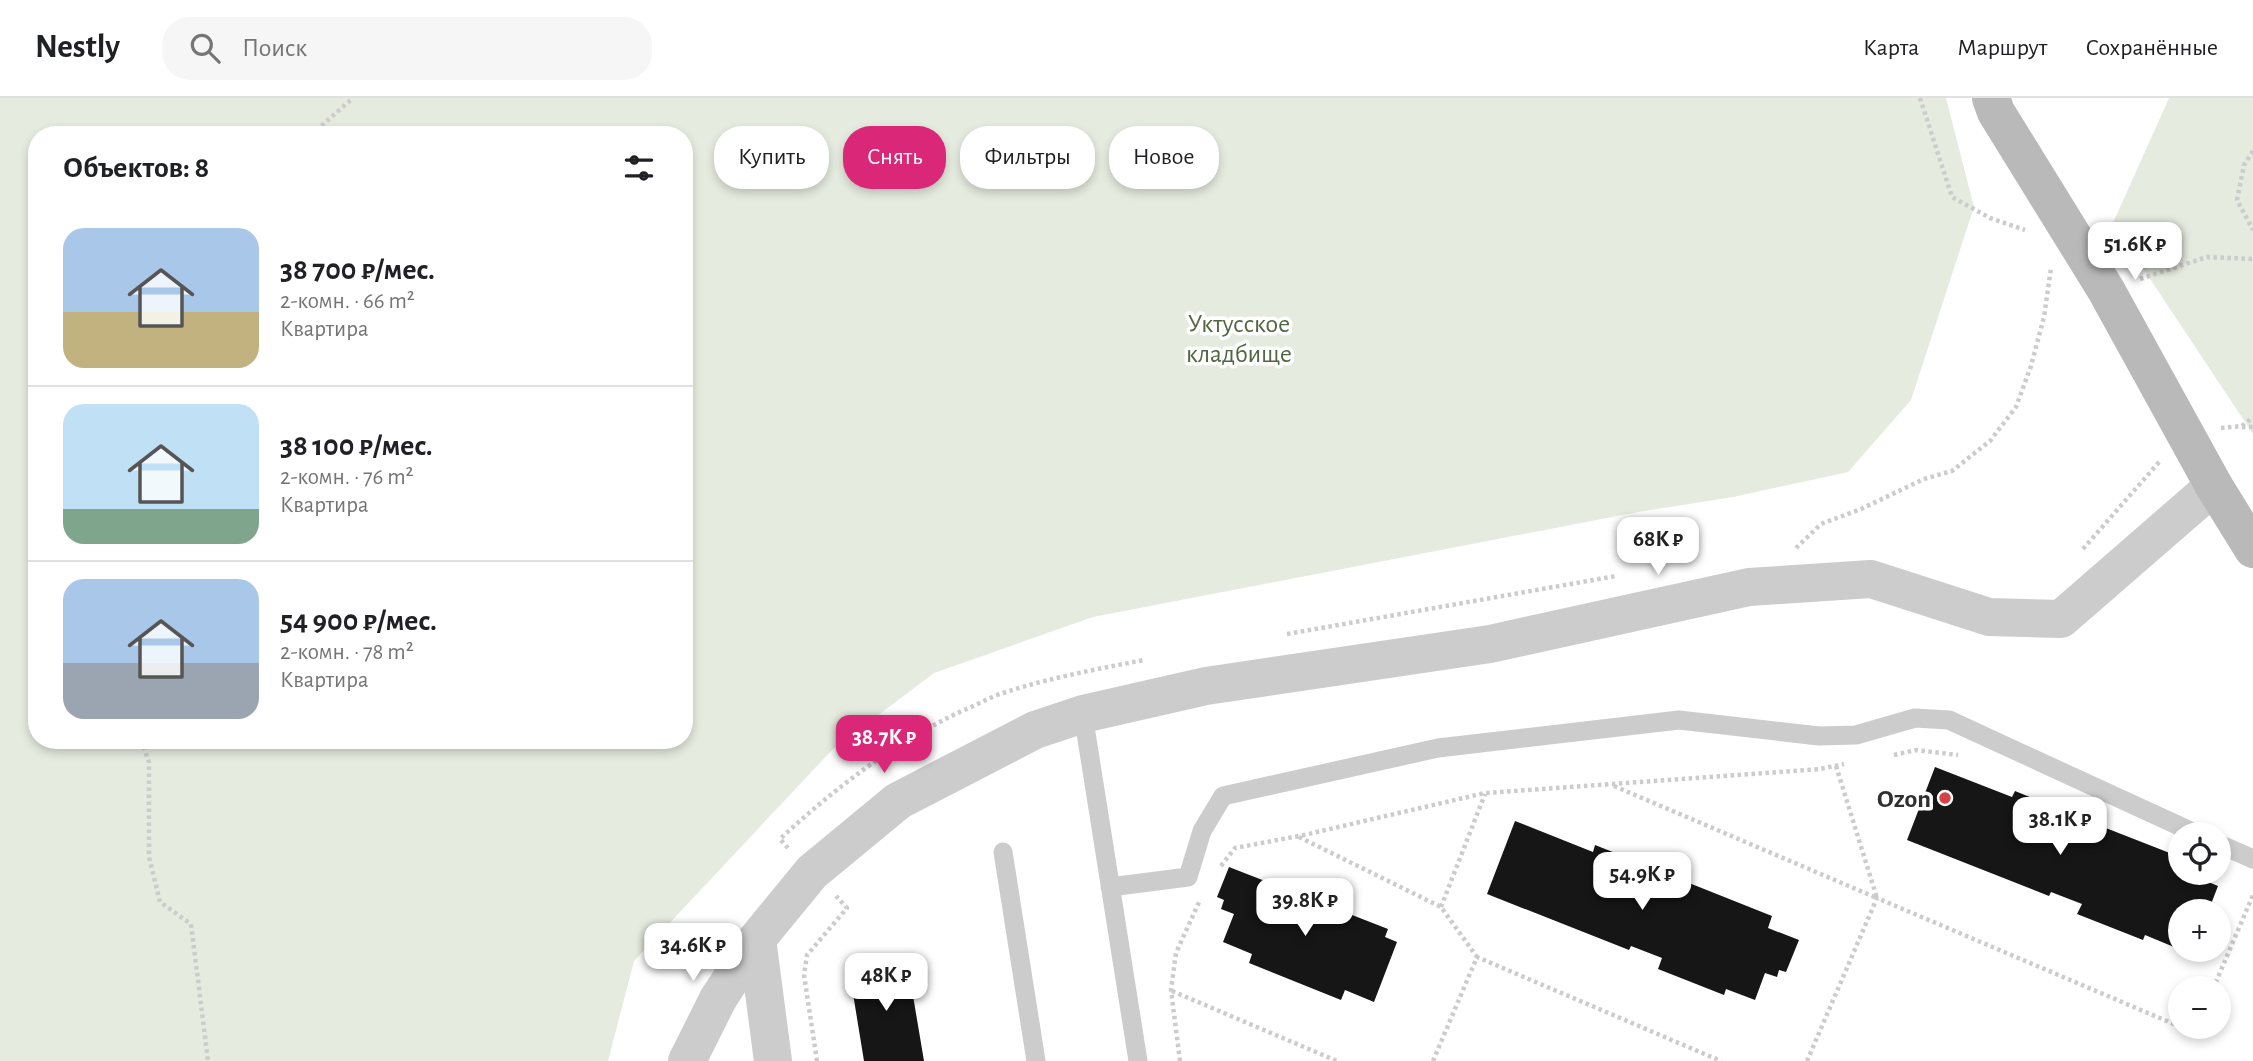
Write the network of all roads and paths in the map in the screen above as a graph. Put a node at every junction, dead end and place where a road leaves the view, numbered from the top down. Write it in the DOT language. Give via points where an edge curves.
graph roads {
  1 [pos="353,98"];
  2 [pos="1920,98"];
  3 [pos="1991,98"];
  4 [pos="321,126"];
  5 [pos="2253,151"];
  6 [pos="2253,230"];
  7 [pos="2029,231"];
  8 [pos="2253,259"];
  9 [pos="2051,264"];
  10 [pos="2106,290"];
  11 [pos="2242,426"];
  12 [pos="2253,427"];
  13 [pos="2214,486"];
  14 [pos="1796,548"];
  15 [pos="2253,549"];
  16 [pos="1083,714"];
  17 [pos="144,749"];
  18 [pos="1889,755"];
  19 [pos="1963,755"];
  20 [pos="1849,763"];
  21 [pos="1836,766"];
  22 [pos="1611,785"];
  23 [pos="1485,793"];
  24 [pos="2171,822"];
  25 [pos="1298,836"];
  26 [pos="2231,849"];
  27 [pos="1003,852"];
  28 [pos="2253,859"];
  29 [pos="1215,874"];
  30 [pos="844,886"];
  31 [pos="1110,887"];
  32 [pos="1203,894"];
  33 [pos="834,895"];
  34 [pos="2253,895"];
  35 [pos="1877,898"];
  36 [pos="1441,907"];
  37 [pos="757,939"];
  38 [pos="1477,957"];
  39 [pos="2219,976"];
  40 [pos="1171,990"];
  41 [pos="2168,1022"];
  42 [pos="208,1061"];
  43 [pos="687,1061"];
  44 [pos="773,1061"];
  45 [pos="1036,1061"];
  46 [pos="1138,1061"];
  47 [pos="1180,1061"];
  48 [pos="1337,1061"];
  49 [pos="1433,1061"];
  50 [pos="1721,1061"];
  51 [pos="1807,1061"];
  1 -- 4 [label="path"];
  2 -- 7 [label="path" via="1952,198"];
  3 -- 10 [label="street"];
  5 -- 6 [label="path" via="2244,165 2237,200"];
  8 -- 10 [label="path" via="2207,257"];
  9 -- 14 [label="path" via="2031,366 2016,407 1990,441 1952,471 1821,524"];
  10 -- 13 [label="street"];
  11 -- 12 [label="path"];
  13 -- 15 [label="street"];
  13 -- 16 [label="street" via="2062,619 1989,617 1871,579 1749,587 1490,644 1206,686"];
  16 -- 31 [label="lane"];
  16 -- 37 [label="street" via="1035,730 898,801 812,872"];
  17 -- 42 [label="path" via="149,762 149,857 159,902 191,924"];
  18 -- 19 [label="path" via="1916,750"];
  20 -- 21 [label="path"];
  21 -- 22 [label="path"];
  21 -- 35 [label="path"];
  22 -- 23 [label="path"];
  22 -- 35 [label="path"];
  23 -- 25 [label="path"];
  23 -- 36 [label="path"];
  24 -- 31 [label="lane" via="1949,720 1915,718 1856,735 1819,736 1679,720 1438,748 1223,796 1202,831 1188,877"];
  25 -- 29 [label="path" via="1235,848"];
  25 -- 36 [label="path"];
  26 -- 28 [label="lane"];
  27 -- 45 [label="lane"];
  30 -- 33 [label="path"];
  31 -- 46 [label="lane"];
  32 -- 40 [label="path" via="1176,953"];
  34 -- 39 [label="path"];
  35 -- 41 [label="path"];
  35 -- 51 [label="path"];
  36 -- 38 [label="path"];
  37 -- 43 [label="street" via="718,999"];
  37 -- 44 [label="street"];
  38 -- 49 [label="path"];
  38 -- 50 [label="path"];
  40 -- 47 [label="path"];
  40 -- 48 [label="path"];
}
